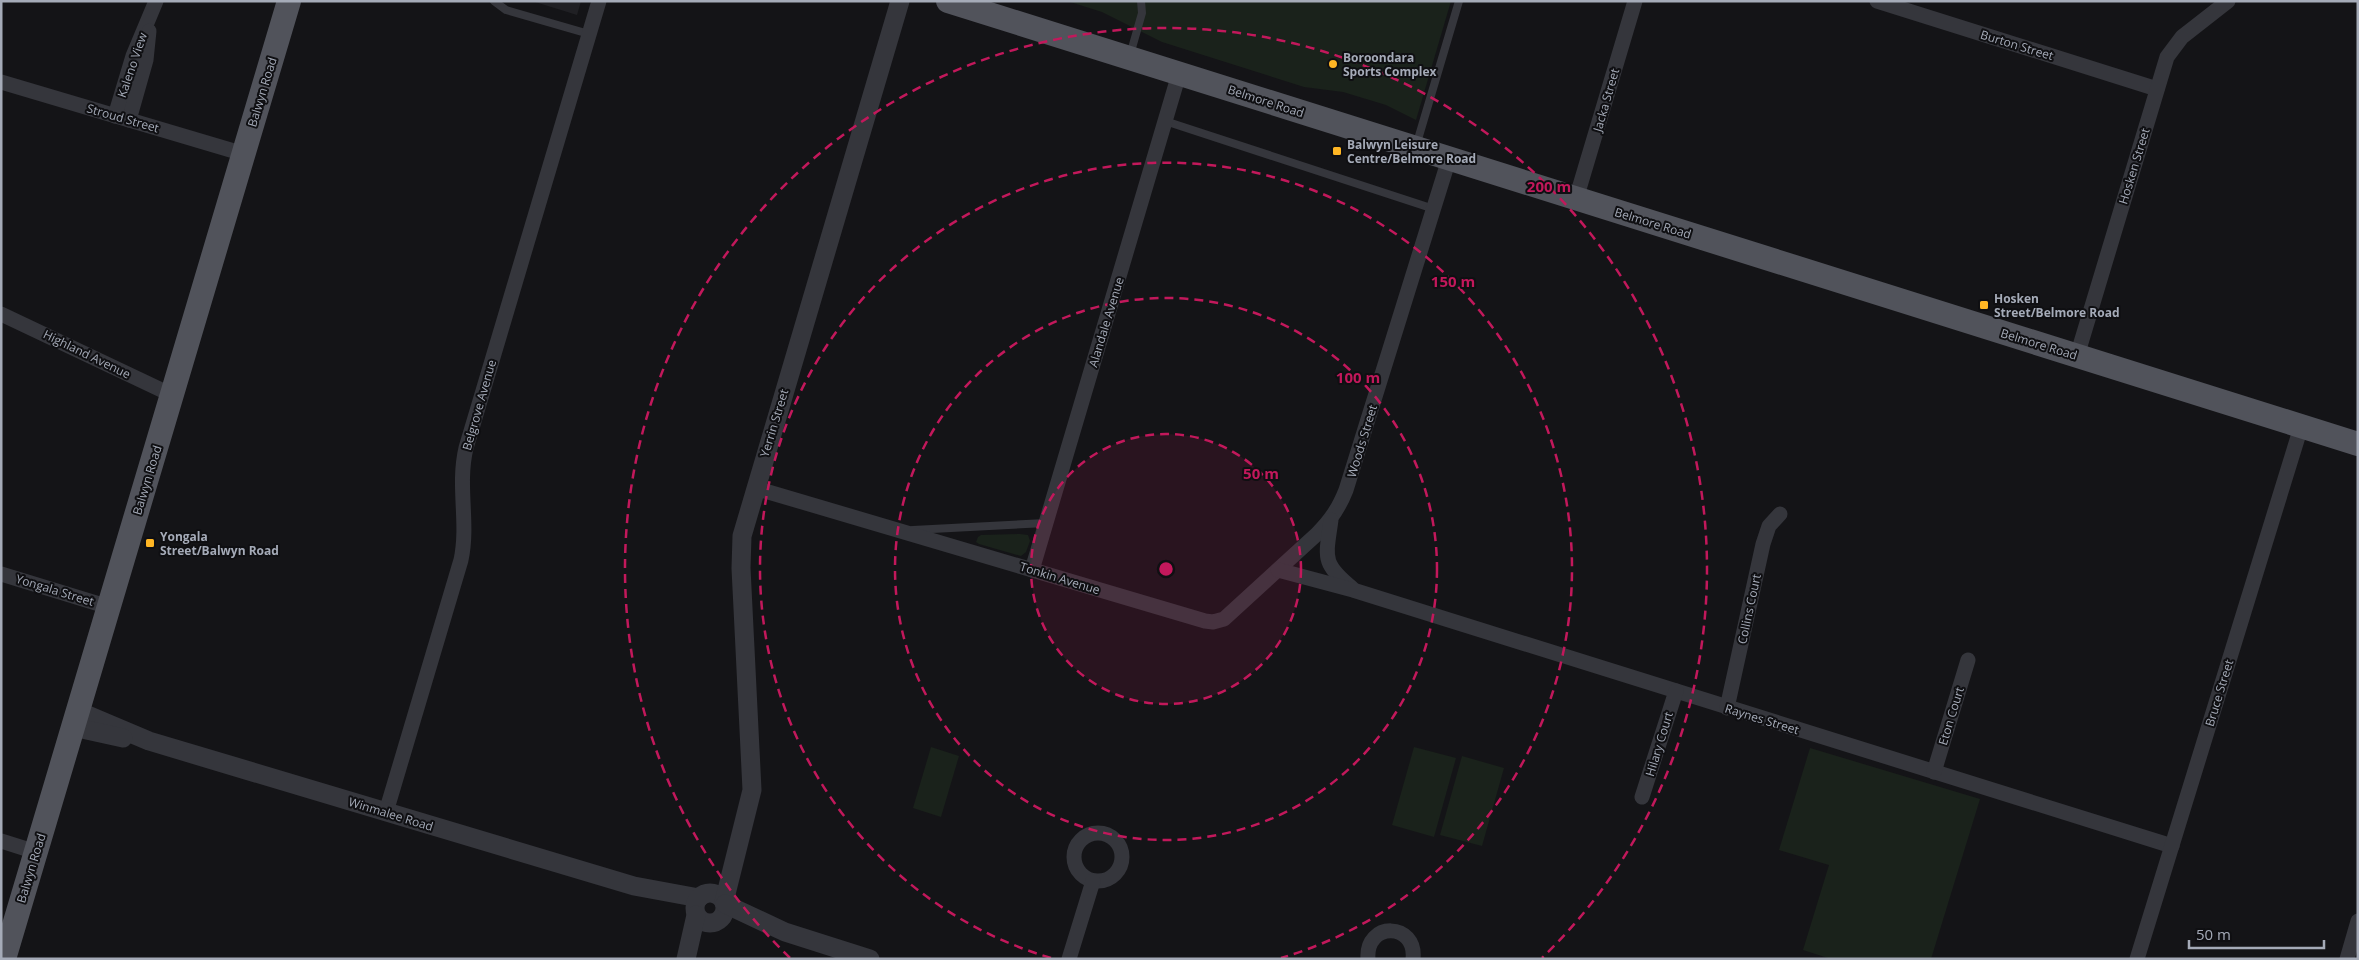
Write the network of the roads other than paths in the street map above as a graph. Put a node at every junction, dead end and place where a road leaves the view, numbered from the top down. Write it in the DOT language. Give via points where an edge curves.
graph roads {
  1 [pos="290,1"];
  2 [pos="494,1"];
  3 [pos="599,1"];
  4 [pos="900,1"];
  5 [pos="948,1"];
  6 [pos="1140,1"];
  7 [pos="1459,1"];
  8 [pos="1635,1"];
  9 [pos="1877,1"];
  10 [pos="2228,1"];
  11 [pos="153,8"];
  12 [pos="589,34"];
  13 [pos="1129,58"];
  14 [pos="1179,74"];
  15 [pos="1,82"];
  16 [pos="2157,89"];
  17 [pos="122,118"];
  18 [pos="1165,121"];
  19 [pos="1416,148"];
  20 [pos="244,154"];
  21 [pos="1449,159"];
  22 [pos="1576,199"];
  23 [pos="1434,209"];
  24 [pos="1,314"];
  25 [pos="2077,356"];
  26 [pos="172,395"];
  27 [pos="2301,427"];
  28 [pos="2358,444"];
  29 [pos="755,488"];
  30 [pos="1780,514"];
  31 [pos="1331,520"];
  32 [pos="1046,523"];
  33 [pos="901,531"];
  34 [pos="1032,570"];
  35 [pos="1278,570"];
  36 [pos="1,574"];
  37 [pos="1353,590"];
  38 [pos="109,607"];
  39 [pos="1968,660"];
  40 [pos="1676,691"];
  41 [pos="1727,708"];
  42 [pos="76,719"];
  43 [pos="1934,772"];
  44 [pos="1642,797"];
  45 [pos="386,812"];
  46 [pos="1,841"];
  47 [pos="2172,846"];
  48 [pos="36,852"];
  49 [pos="1093,881"];
  50 [pos="710,908"];
  51 [pos="2358,921"];
  52 [pos="686,957"];
  53 [pos="4,959"];
  54 [pos="870,959"];
  55 [pos="1069,959"];
  56 [pos="1368,959"];
  57 [pos="1413,959"];
  58 [pos="2137,959"];
  59 [pos="2347,959"];
  1 -- 20 [label="main road, Balwyn Road"];
  2 -- 12 [label="lane" via="506,10"];
  3 -- 12 [label="street, Belgrove Avenue"];
  4 -- 29 [label="street, Yerrin Street"];
  5 -- 13 [label="main road, Belmore Road"];
  6 -- 13 [label="lane" via="1140,21"];
  7 -- 19 [label="lane"];
  8 -- 22 [label="street, Jacka Street"];
  9 -- 16 [label="street, Burton Street"];
  10 -- 16 [label="street, Hosken Street" via="2175,44 2167,57"];
  11 -- 17 [label="street, Kaleno View" via="134,56"];
  12 -- 45 [label="street, Belgrove Avenue" via="466,448 461,470 461,560"];
  13 -- 14 [label="main road, Belmore Road"];
  14 -- 18 [label="street, Alandale Avenue"];
  14 -- 19 [label="main road, Belmore Road"];
  15 -- 17 [label="street, Stroud Street"];
  16 -- 25 [label="street, Hosken Street"];
  17 -- 20 [label="street, Stroud Street"];
  18 -- 23 [label="lane"];
  18 -- 32 [label="street, Alandale Avenue"];
  19 -- 21 [label="main road, Belmore Road"];
  20 -- 26 [label="main road, Balwyn Road"];
  21 -- 22 [label="main road, Belmore Road"];
  21 -- 23 [label="street, Woods Street"];
  22 -- 25 [label="main road, Belmore Road"];
  23 -- 31 [label="street, Woods Street" via="1346,490"];
  24 -- 26 [label="street, Highland Avenue"];
  25 -- 27 [label="main road, Belmore Road"];
  26 -- 38 [label="main road, Balwyn Road"];
  27 -- 28 [label="main road, Belmore Road"];
  27 -- 47 [label="street, Bruce Street"];
  29 -- 33 [label="street, Tonkin Avenue"];
  29 -- 50 [label="street, Yerrin Street" via="740,544 752,790 734,855"];
  30 -- 41 [label="street, Collins Court" via="1769,526 1763,544"];
  31 -- 35 [label="street, Tonkin Avenue"];
  31 -- 37 [label="street, Raynes Street" via="1327,551 1330,568"];
  32 -- 33 [label="lane"];
  32 -- 34 [label="street, Alandale Avenue"];
  33 -- 34 [label="street, Tonkin Avenue"];
  34 -- 35 [label="street, Tonkin Avenue" via="1213,622 1231,614"];
  35 -- 37 [label="street, Raynes Street"];
  36 -- 38 [label="street, Yongala Street"];
  37 -- 40 [label="street, Raynes Street"];
  38 -- 42 [label="main road, Balwyn Road"];
  39 -- 43 [label="street, Eton Court"];
  40 -- 41 [label="street, Raynes Street"];
  40 -- 44 [label="street, Hilary Court"];
  41 -- 43 [label="street, Raynes Street"];
  42 -- 45 [label="street, Winmalee Road"];
  42 -- 48 [label="main road, Balwyn Road"];
  43 -- 47 [label="street, Raynes Street"];
  45 -- 50 [label="street, Winmalee Road"];
  46 -- 48 [label="street"];
  47 -- 58 [label="street, Bruce Street"];
  48 -- 53 [label="main road, Balwyn Road"];
  49 -- 55 [label="street"];
  50 -- 52 [label="street, Yerrin Street"];
  50 -- 54 [label="street, Winmalee Road"];
  51 -- 59 [label="street"];
  56 -- 57 [label="street" via="1369,943 1380,933 1388,931 1408,939"];
}
